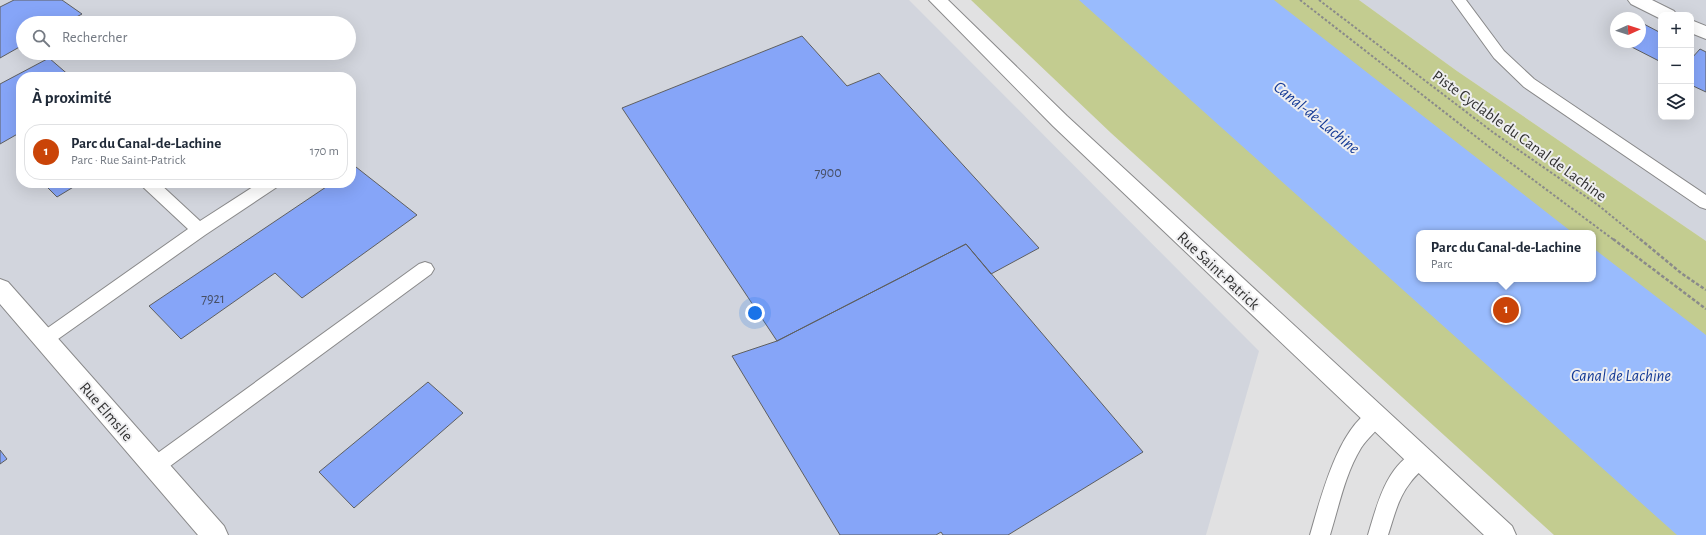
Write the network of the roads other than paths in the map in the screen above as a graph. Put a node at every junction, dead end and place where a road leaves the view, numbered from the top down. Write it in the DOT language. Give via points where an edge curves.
graph roads {
  1 [pos="938,0"];
  2 [pos="1459,0"];
  3 [pos="1637,0"];
  4 [pos="1662,12"];
  5 [pos="1694,27"];
  6 [pos="1706,33"];
  7 [pos="154,188"];
  8 [pos="263,188"];
  9 [pos="1706,203"];
  10 [pos="199,230"];
  11 [pos="425,269"];
  12 [pos="0,288"];
  13 [pos="45,340"];
  14 [pos="1376,418"];
  15 [pos="1420,459"];
  16 [pos="155,466"];
  17 [pos="215,535"];
  18 [pos="1320,535"];
  19 [pos="1378,535"];
  20 [pos="1503,535"];
  1 -- 14 [label="main road, Rue Saint-Patrick" via="1066,126"];
  2 -- 9 [label="lane" via="1502,58 1514,70"];
  3 -- 4 [label="main road"];
  5 -- 6 [label="main road"];
  7 -- 10 [label="lane"];
  8 -- 10 [label="lane"];
  10 -- 13 [label="lane"];
  11 -- 16 [label="lane"];
  12 -- 13 [label="main road, Rue Elmslie"];
  13 -- 16 [label="main road, Rue Elmslie"];
  14 -- 15 [label="main road, Rue Saint-Patrick"];
  14 -- 18 [label="lane" via="1366,426 1348,450"];
  15 -- 19 [label="lane" via="1402,476 1394,488"];
  15 -- 20 [label="main road, Rue Saint-Patrick"];
  16 -- 17 [label="main road, Rue Elmslie"];
}
